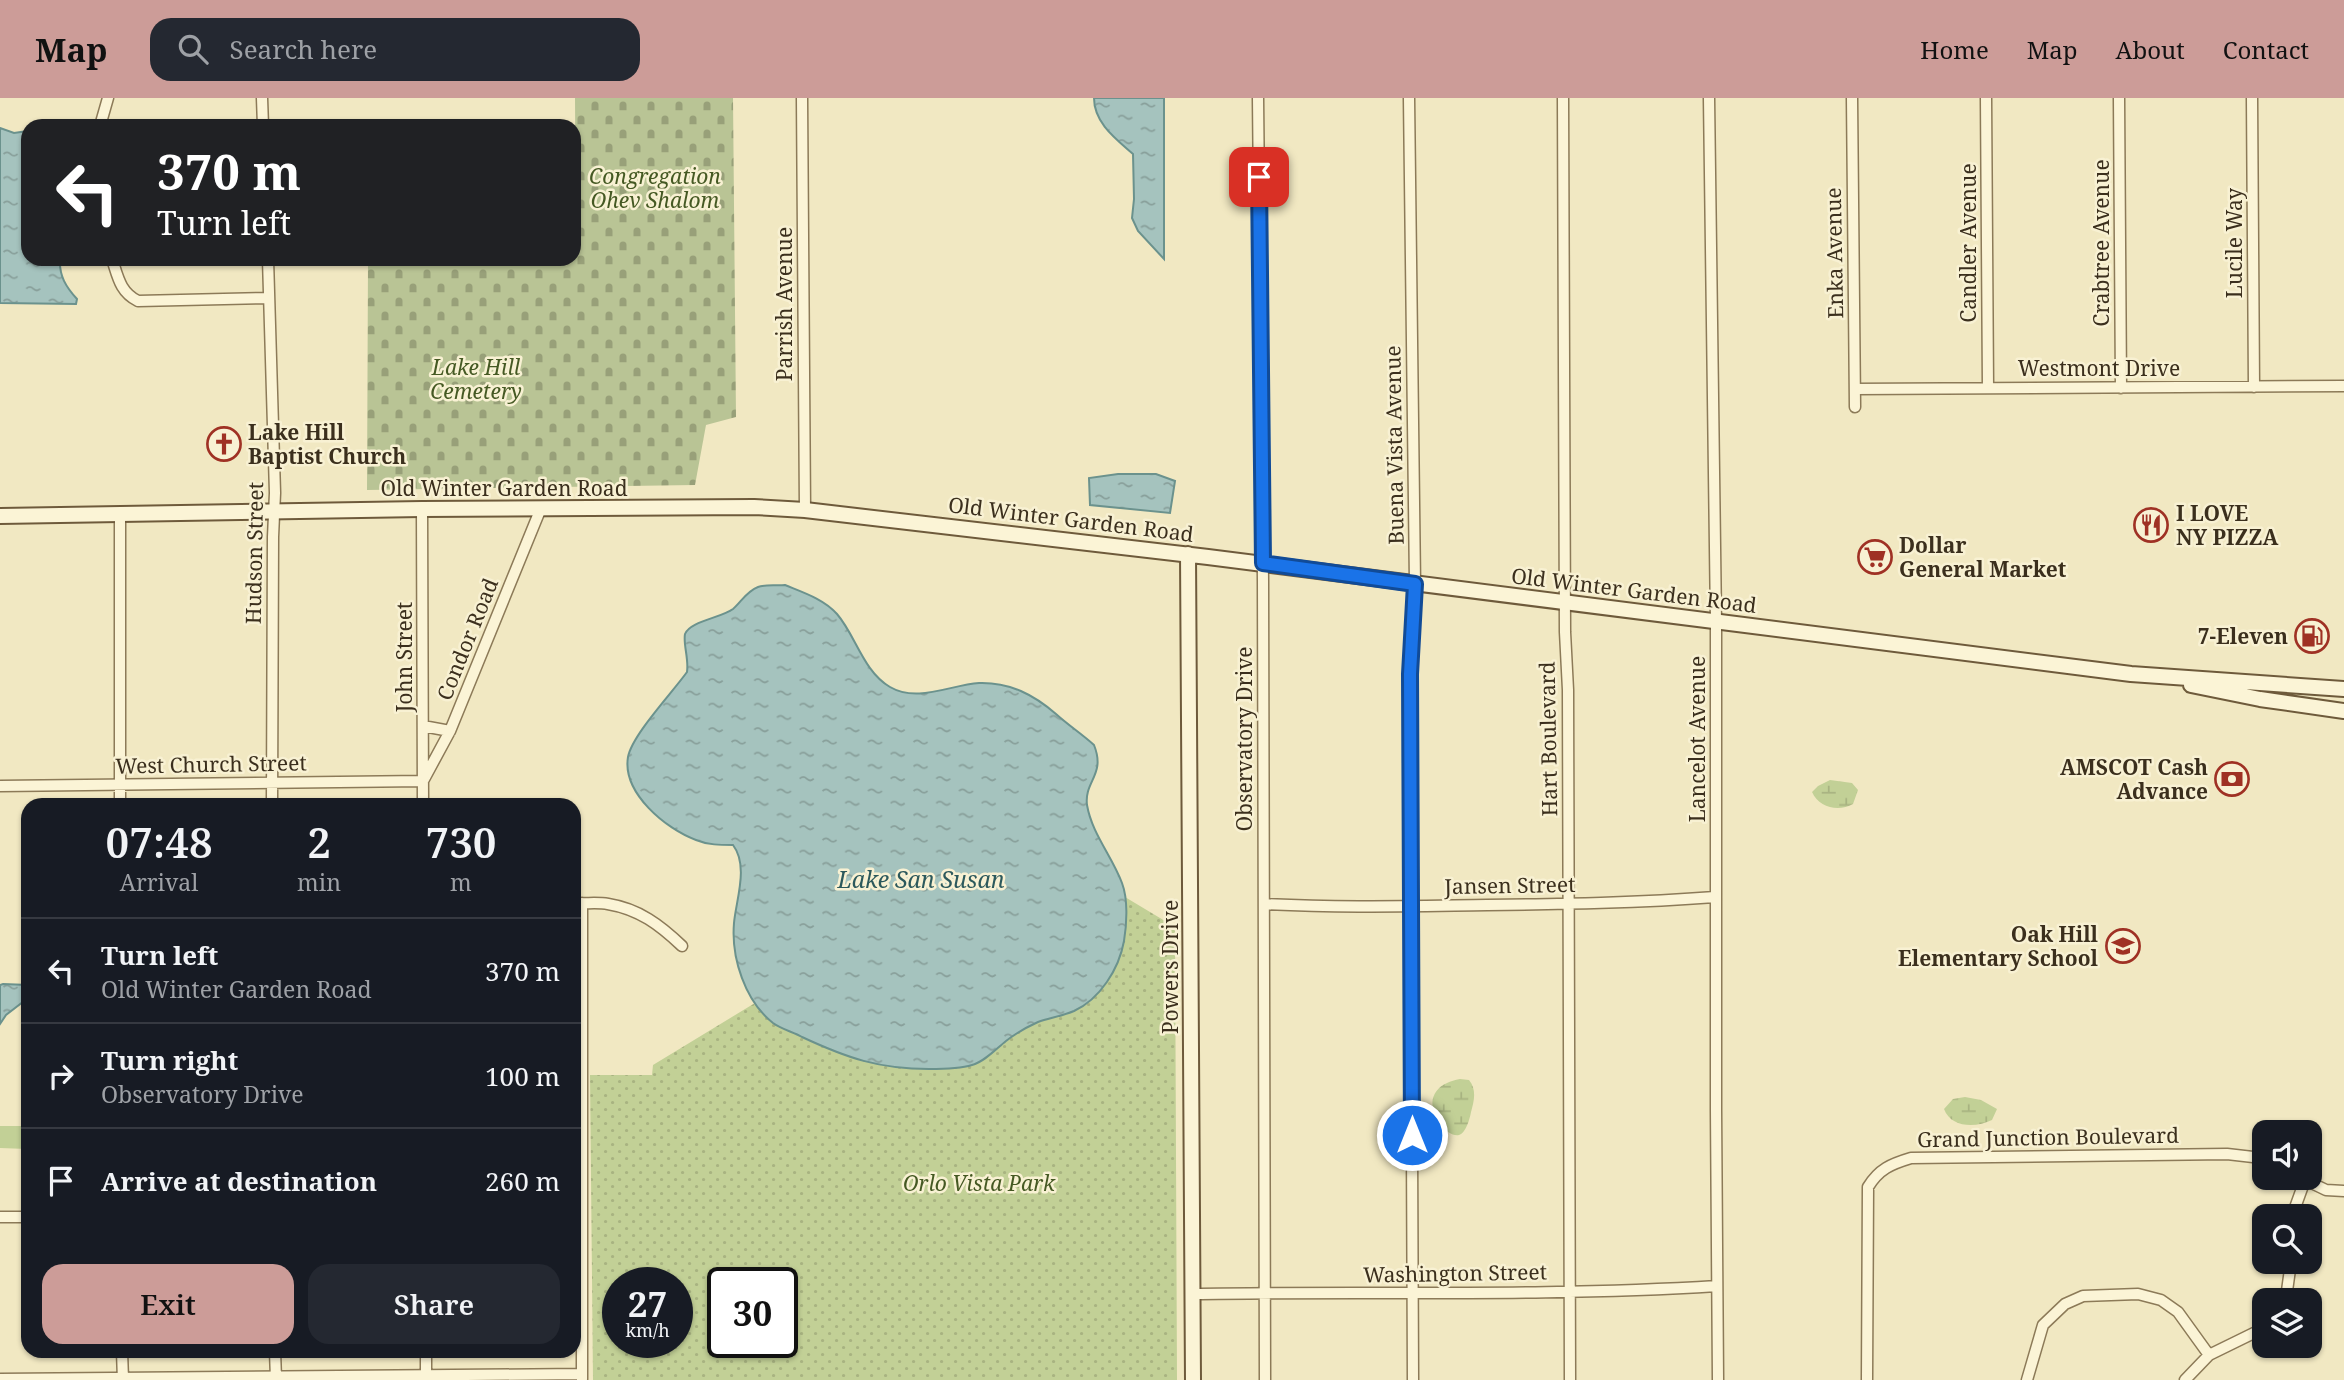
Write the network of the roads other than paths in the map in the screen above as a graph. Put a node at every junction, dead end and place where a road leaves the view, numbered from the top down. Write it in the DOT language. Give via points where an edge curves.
graph roads {
  1 [pos="108,98"];
  2 [pos="262,98"];
  3 [pos="802,98"];
  4 [pos="1258,98"];
  5 [pos="1409,98"];
  6 [pos="1563,98"];
  7 [pos="1709,98"];
  8 [pos="1852,98"];
  9 [pos="1986,98"];
  10 [pos="2119,98"];
  11 [pos="2252,98"];
  12 [pos="102,119"];
  13 [pos="263,119"];
  14 [pos="114,266"];
  15 [pos="268,266"];
  16 [pos="269,298"];
  17 [pos="2344,386"];
  18 [pos="2254,387"];
  19 [pos="1989,388"];
  20 [pos="2121,388"];
  21 [pos="1854,389"];
  22 [pos="1855,407"];
  23 [pos="541,508"];
  24 [pos="422,509"];
  25 [pos="805,510"];
  26 [pos="274,511"];
  27 [pos="120,515"];
  28 [pos="0,516"];
  29 [pos="1188,554"];
  30 [pos="1263,563"];
  31 [pos="1415,584"];
  32 [pos="1566,603"];
  33 [pos="1716,622"];
  34 [pos="2132,674"];
  35 [pos="2344,688"];
  36 [pos="2344,710"];
  37 [pos="423,726"];
  38 [pos="450,732"];
  39 [pos="423,781"];
  40 [pos="272,782"];
  41 [pos="120,784"];
  42 [pos="0,786"];
  43 [pos="120,798"];
  44 [pos="272,798"];
  45 [pos="423,798"];
  46 [pos="1716,897"];
  47 [pos="581,903"];
  48 [pos="1264,904"];
  49 [pos="1568,904"];
  50 [pos="1411,906"];
  51 [pos="682,946"];
  52 [pos="2252,1157"];
  53 [pos="2322,1188"];
  54 [pos="2344,1191"];
  55 [pos="0,1217"];
  56 [pos="21,1217"];
  57 [pos="1717,1286"];
  58 [pos="1570,1291"];
  59 [pos="1264,1293"];
  60 [pos="1192,1294"];
  61 [pos="1412,1294"];
  62 [pos="581,1303"];
  63 [pos="2252,1334"];
  64 [pos="2209,1355"];
  65 [pos="122,1358"];
  66 [pos="275,1358"];
  67 [pos="426,1358"];
  68 [pos="582,1377"];
  69 [pos="276,1378"];
  70 [pos="426,1378"];
  71 [pos="0,1379"];
  72 [pos="123,1379"];
  73 [pos="1193,1380"];
  74 [pos="1265,1380"];
  75 [pos="1413,1380"];
  76 [pos="1570,1380"];
  77 [pos="1718,1380"];
  78 [pos="1867,1380"];
  79 [pos="2027,1380"];
  80 [pos="2185,1380"];
  1 -- 12 [label="street"];
  2 -- 13 [label="street"];
  3 -- 25 [label="street, Parrish Avenue"];
  4 -- 30 [label="street, Observatory Drive"];
  5 -- 31 [label="street, Buena Vista Avenue"];
  6 -- 32 [label="street, Hart Boulevard"];
  7 -- 33 [label="street, Lancelot Avenue"];
  8 -- 21 [label="street, Enka Avenue"];
  9 -- 19 [label="street, Candler Avenue"];
  10 -- 20 [label="street, Crabtree Avenue"];
  11 -- 18 [label="street, Lucile Way"];
  14 -- 16 [label="street" via="121,288 138,301"];
  15 -- 16 [label="street, Hudson Street"];
  16 -- 26 [label="street, Hudson Street"];
  17 -- 18 [label="street, Westmont Drive"];
  18 -- 20 [label="street, Westmont Drive"];
  19 -- 20 [label="street, Westmont Drive"];
  19 -- 21 [label="street, Westmont Drive"];
  21 -- 22 [label="street, Enka Avenue"];
  23 -- 24 [label="main road, Old Winter Garden Road"];
  23 -- 25 [label="main road, Old Winter Garden Road"];
  23 -- 38 [label="street, Condor Road"];
  24 -- 26 [label="main road, Old Winter Garden Road"];
  24 -- 37 [label="street, John Street"];
  25 -- 29 [label="main road, Old Winter Garden Road"];
  26 -- 27 [label="main road, Old Winter Garden Road"];
  26 -- 40 [label="street, Hudson Street"];
  27 -- 28 [label="main road, Old Winter Garden Road"];
  27 -- 41 [label="street"];
  29 -- 30 [label="main road, Old Winter Garden Road"];
  29 -- 60 [label="main road, Powers Drive"];
  30 -- 31 [label="main road, Old Winter Garden Road"];
  30 -- 48 [label="street, Observatory Drive"];
  31 -- 32 [label="main road, Old Winter Garden Road"];
  31 -- 50 [label="street, Buena Vista Avenue" via="1410,674"];
  32 -- 33 [label="main road, Old Winter Garden Road"];
  32 -- 49 [label="street, Hart Boulevard"];
  33 -- 34 [label="main road, Old Winter Garden Road"];
  33 -- 46 [label="street, Lancelot Avenue"];
  34 -- 35 [label="main road, Old Winter Garden Road"];
  34 -- 36 [label="main road, Old Winter Garden Road"];
  37 -- 38 [label="street"];
  37 -- 39 [label="street, John Street"];
  38 -- 39 [label="street, Condor Road"];
  39 -- 40 [label="street, West Church Street"];
  39 -- 45 [label="street, John Street"];
  40 -- 41 [label="street, West Church Street"];
  40 -- 44 [label="street, Hudson Street"];
  41 -- 42 [label="street, West Church Street"];
  41 -- 43 [label="street"];
  46 -- 49 [label="street, Jansen Street"];
  46 -- 57 [label="street, Lancelot Avenue"];
  47 -- 51 [label="street" via="637,912"];
  48 -- 50 [label="street, Jansen Street"];
  48 -- 59 [label="street, Observatory Drive"];
  49 -- 50 [label="street, Jansen Street"];
  49 -- 58 [label="street, Hart Boulevard"];
  50 -- 61 [label="street, Buena Vista Avenue"];
  52 -- 78 [label="street, Grand Junction Boulevard" via="1911,1158 1888,1165 1868,1188"];
  53 -- 54 [label="street"];
  55 -- 56 [label="street"];
  57 -- 58 [label="street, Washington Street"];
  57 -- 77 [label="street, Lancelot Avenue"];
  58 -- 61 [label="street, Washington Street"];
  58 -- 76 [label="street, Hart Boulevard"];
  59 -- 60 [label="street, Washington Street"];
  59 -- 61 [label="street, Washington Street"];
  59 -- 74 [label="street, Observatory Drive"];
  60 -- 73 [label="main road, Powers Drive"];
  61 -- 75 [label="street, Buena Vista Avenue"];
  62 -- 68 [label="street"];
  63 -- 64 [label="street"];
  64 -- 79 [label="street" via="2178,1312 2161,1300 2138,1294 2082,1296 2065,1304 2043,1325"];
  64 -- 80 [label="street"];
  65 -- 72 [label="street"];
  66 -- 69 [label="street"];
  67 -- 70 [label="street"];
  68 -- 70 [label="street"];
  69 -- 70 [label="street"];
  69 -- 72 [label="street"];
  71 -- 72 [label="street"];
}
